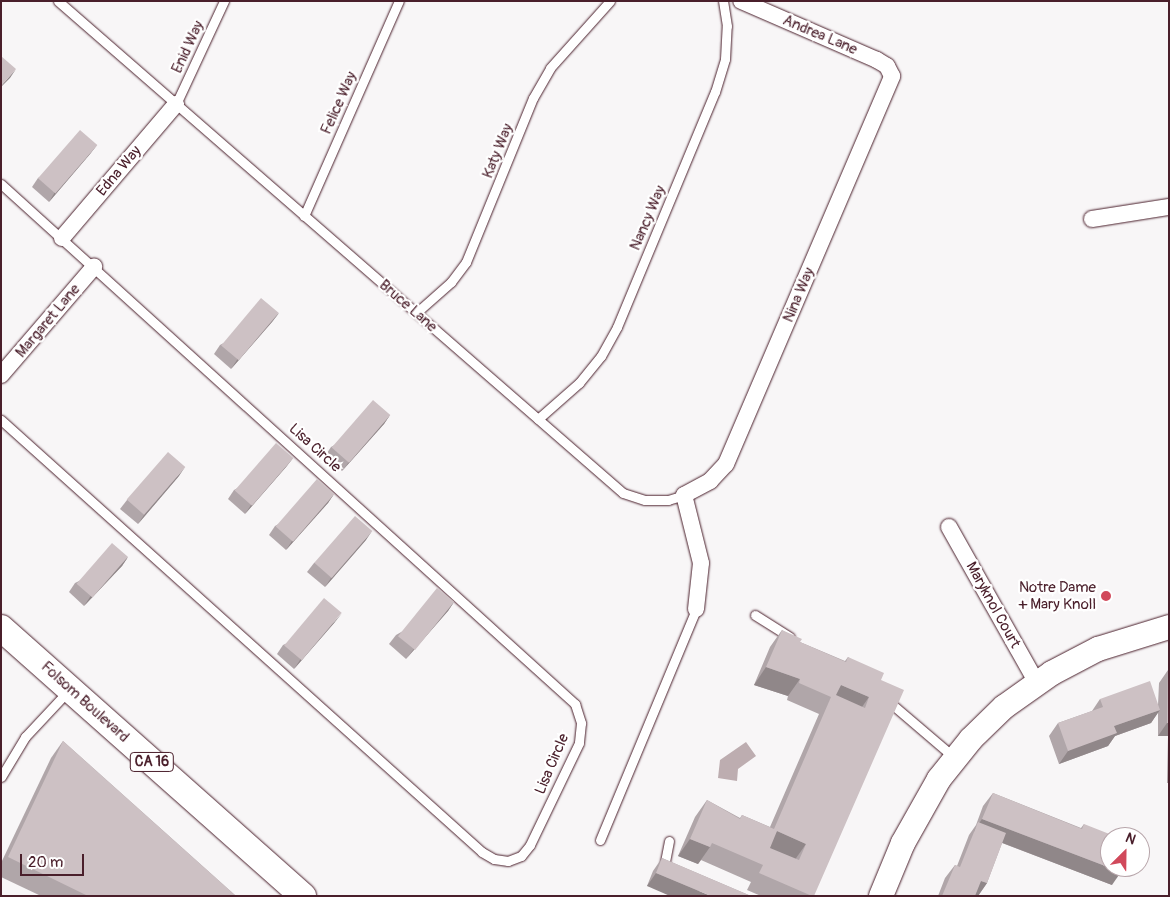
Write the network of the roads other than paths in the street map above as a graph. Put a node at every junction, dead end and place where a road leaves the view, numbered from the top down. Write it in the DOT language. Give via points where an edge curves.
graph roads {
  1 [pos="58,1"];
  2 [pos="224,1"];
  3 [pos="399,1"];
  4 [pos="610,1"];
  5 [pos="723,1"];
  6 [pos="741,1"];
  7 [pos="892,76"];
  8 [pos="176,104"];
  9 [pos="1,184"];
  10 [pos="1169,207"];
  11 [pos="304,216"];
  12 [pos="1092,219"];
  13 [pos="62,238"];
  14 [pos="94,267"];
  15 [pos="416,313"];
  16 [pos="1,375"];
  17 [pos="538,419"];
  18 [pos="1,420"];
  19 [pos="684,495"];
  20 [pos="949,527"];
  21 [pos="696,609"];
  22 [pos="1169,612"];
  23 [pos="755,615"];
  24 [pos="1,628"];
  25 [pos="1158,629"];
  26 [pos="796,641"];
  27 [pos="1036,683"];
  28 [pos="70,688"];
  29 [pos="876,692"];
  30 [pos="956,758"];
  31 [pos="1,777"];
  32 [pos="600,840"];
  33 [pos="669,841"];
  34 [pos="682,874"];
  35 [pos="303,896"];
  36 [pos="881,896"];
  1 -- 8 [label="lane, Bruce Lane"];
  2 -- 8 [label="lane, Enid Way"];
  3 -- 11 [label="lane, Felice Way"];
  4 -- 15 [label="lane, Katy Way" via="550,68 533,98 466,262 451,282"];
  5 -- 17 [label="lane, Nancy Way" via="727,26 725,59 715,92 617,327 601,356 579,383"];
  6 -- 7 [label="street, Andrea Lane" via="877,60 887,66"];
  7 -- 19 [label="street, Nina Way" via="726,464 710,481"];
  8 -- 11 [label="lane, Bruce Lane"];
  8 -- 13 [label="street, Edna Way"];
  9 -- 13 [label="lane, Lisa Circle"];
  10 -- 12 [label="street"];
  11 -- 15 [label="lane, Bruce Lane"];
  13 -- 14 [label="lane, Lisa Circle"];
  14 -- 16 [label="street, Margaret Lane"];
  14 -- 18 [label="lane, Lisa Circle" via="575,704 581,723 579,744 530,845 521,856 508,861 494,860 482,852"];
  15 -- 17 [label="lane, Bruce Lane"];
  17 -- 19 [label="lane, Bruce Lane" via="623,494 645,500 668,500"];
  19 -- 21 [label="street" via="701,563"];
  20 -- 27 [label="street, Maryknol Court"];
  21 -- 32 [label="lane"];
  22 -- 25 [label="street"];
  23 -- 26 [label="lane"];
  24 -- 28 [label="main road, Folsom Boulevard / CA 16"];
  25 -- 27 [label="street" via="1098,649"];
  27 -- 30 [label="street" via="998,713"];
  28 -- 31 [label="lane" via="25,737"];
  28 -- 35 [label="main road, Folsom Boulevard / CA 16"];
  29 -- 30 [label="lane"];
  30 -- 36 [label="street" via="922,806"];
  33 -- 34 [label="lane" via="664,866"];
}
